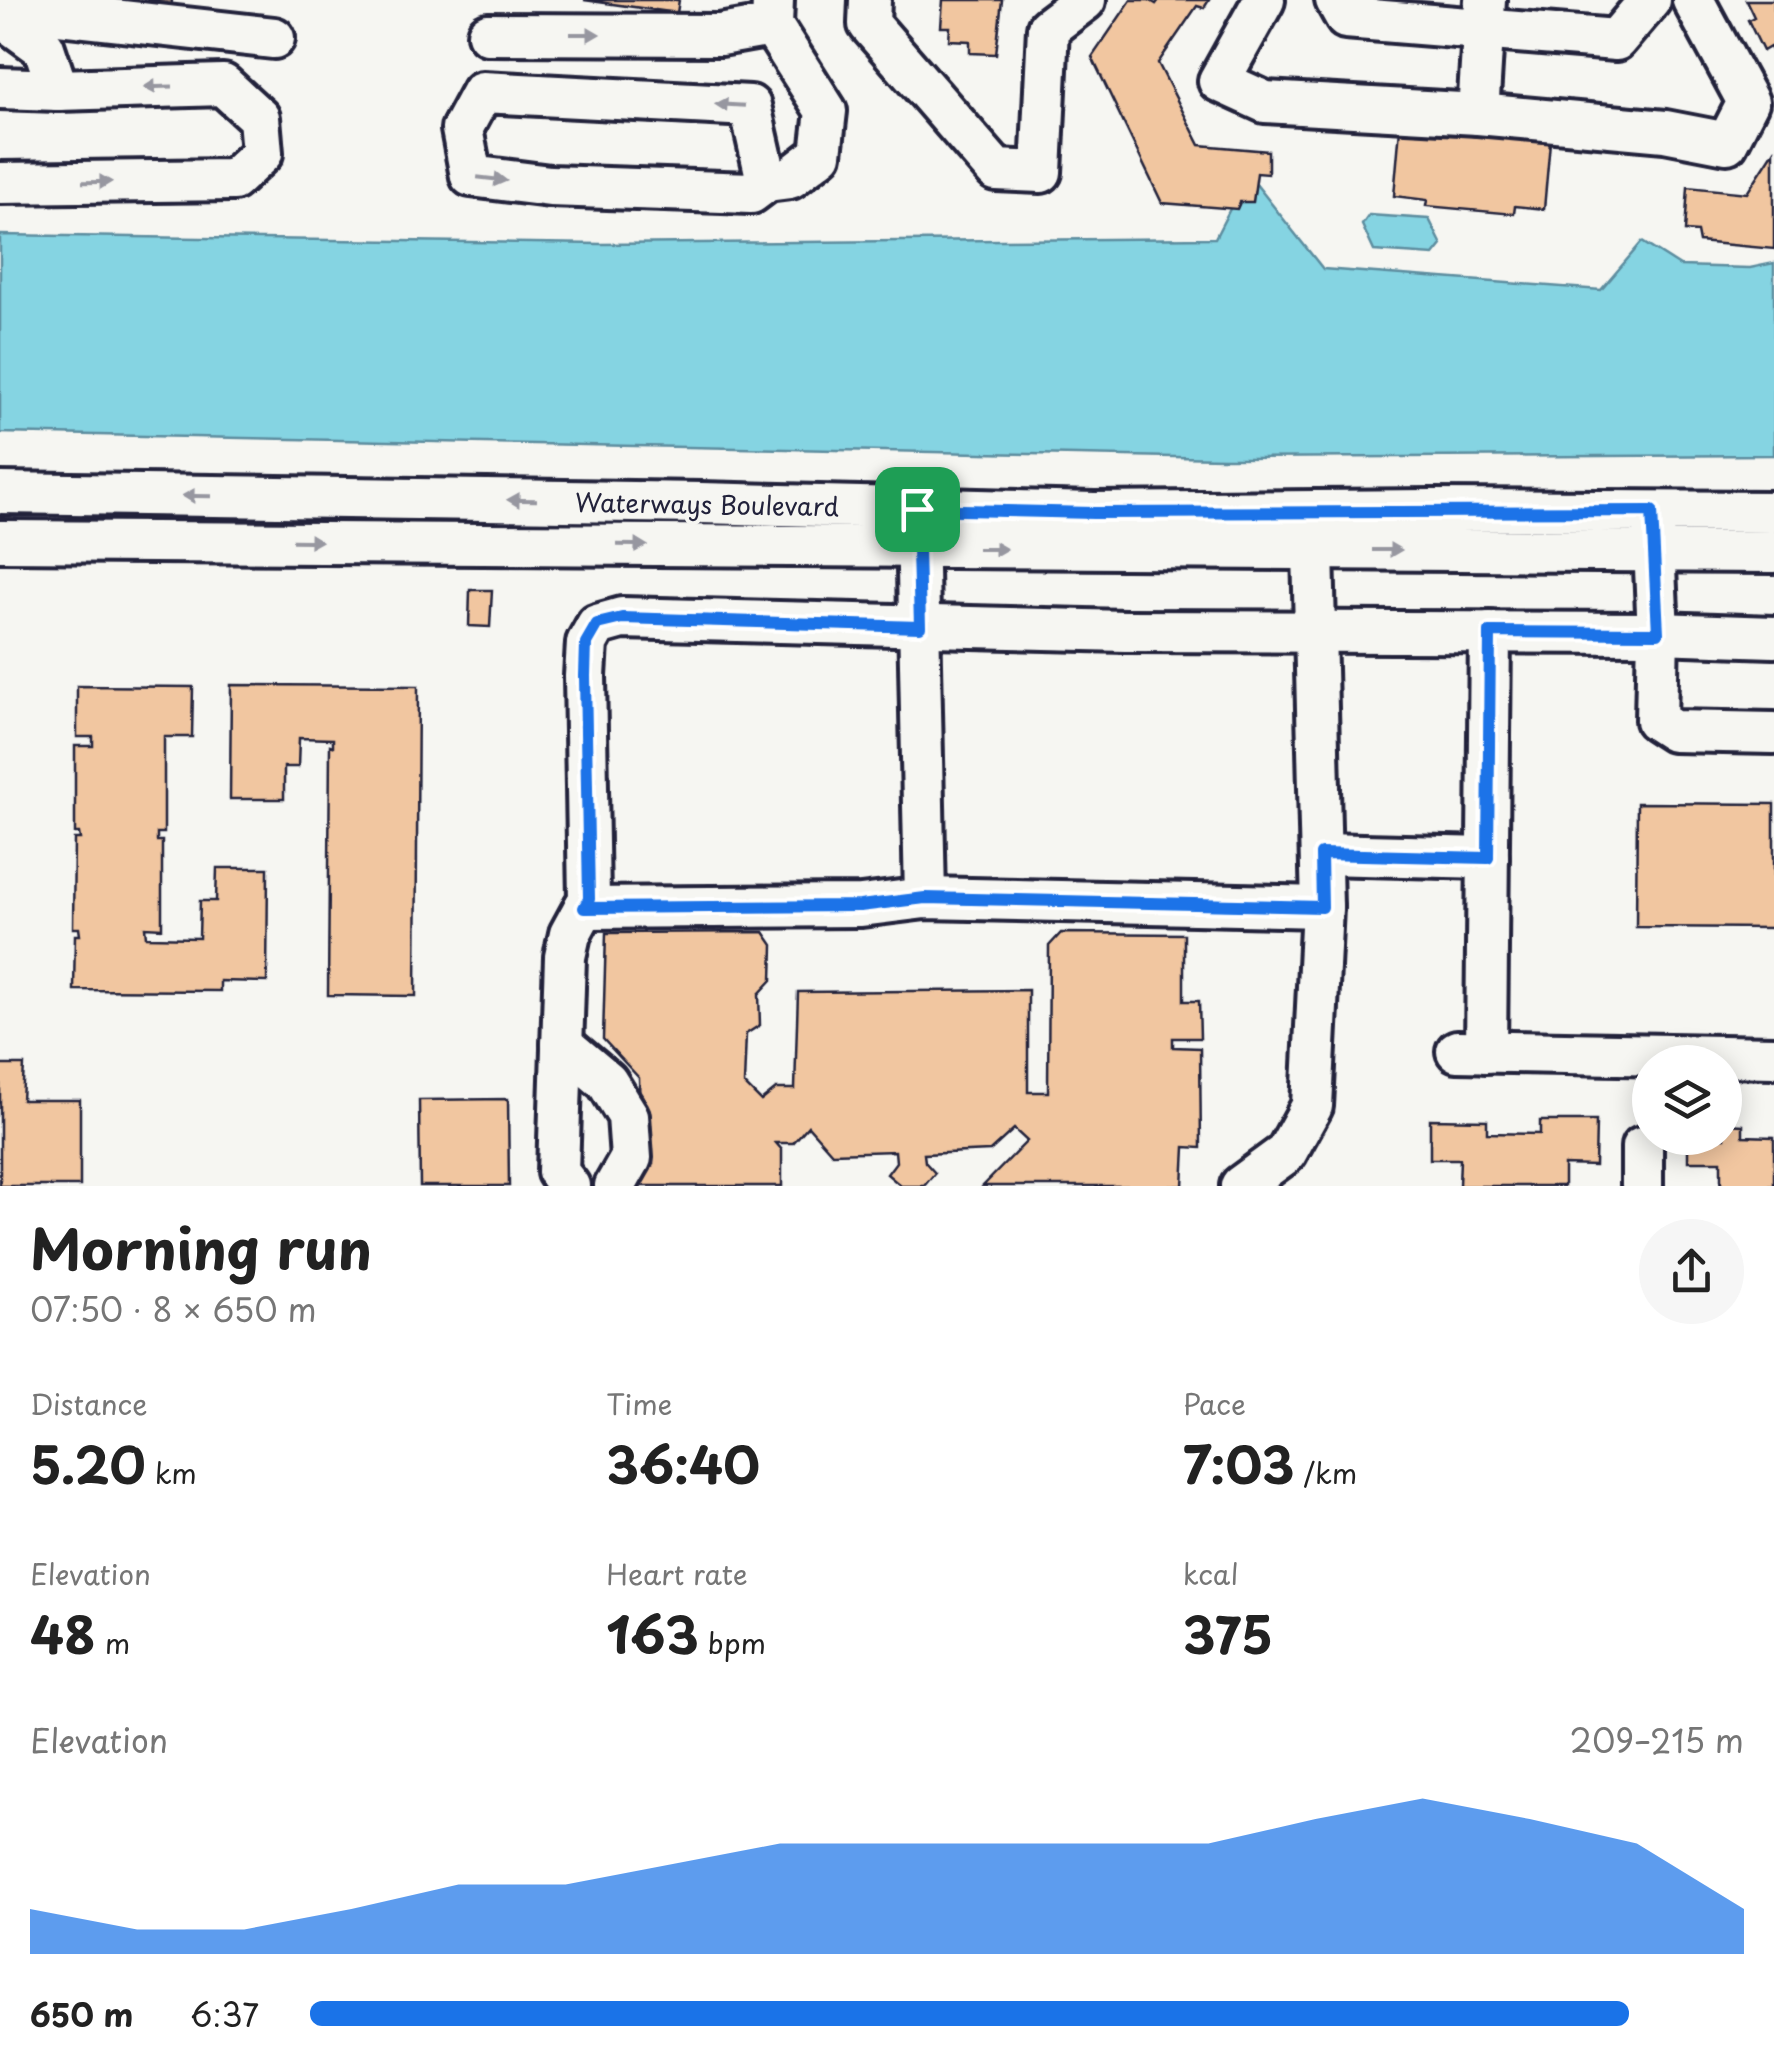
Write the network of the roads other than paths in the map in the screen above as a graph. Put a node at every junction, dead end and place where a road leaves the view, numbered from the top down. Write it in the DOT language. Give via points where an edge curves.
graph roads {
  1 [pos="20,0"];
  2 [pos="870,0"];
  3 [pos="1085,0"];
  4 [pos="1264,0"];
  5 [pos="1336,0"];
  6 [pos="1650,0"];
  7 [pos="1693,0"];
  8 [pos="772,13"];
  9 [pos="1484,13"];
  10 [pos="0,16"];
  11 [pos="488,34"];
  12 [pos="274,38"];
  13 [pos="0,88"];
  14 [pos="58,90"];
  15 [pos="1478,114"];
  16 [pos="767,181"];
  17 [pos="0,183"];
  18 [pos="0,493"];
  19 [pos="917,509"];
  20 [pos="1774,512"];
  21 [pos="1654,531"];
  22 [pos="0,540"];
  23 [pos="917,549"];
  24 [pos="1313,550"];
  25 [pos="1774,552"];
  26 [pos="920,627"];
  27 [pos="1317,631"];
  28 [pos="1490,632"];
  29 [pos="1658,633"];
  30 [pos="1774,638"];
  31 [pos="1774,732"];
  32 [pos="1321,854"];
  33 [pos="1488,858"];
  34 [pos="925,898"];
  35 [pos="1322,907"];
  36 [pos="584,908"];
  37 [pos="562,1044"];
  38 [pos="1774,1056"];
  39 [pos="569,1186"];
  40 [pos="615,1186"];
  41 [pos="1241,1186"];
  1 -- 12 [label="street" via="59,14"];
  2 -- 3 [label="street" via="869,24 996,170 1042,172 1048,28"];
  4 -- 15 [label="street" via="1219,81 1265,102"];
  5 -- 9 [label="street" via="1346,18"];
  6 -- 9 [label="street" via="1616,40"];
  7 -- 15 [label="street" via="1748,102 1728,143"];
  11 -- 8 [label="street, one-way" via="720,35"];
  8 -- 16 [label="street" via="826,110 821,154 790,178"];
  9 -- 15 [label="street"];
  10 -- 14 [label="street" via="44,48"];
  13 -- 14 [label="street"];
  17 -- 14 [label="street, one-way" via="234,180 262,154 259,118 223,85"];
  16 -- 16 [label="street, one-way" via="750,106 482,92 462,129 471,176 550,186 751,192"];
  19 -- 18 [label="street, Waterways Boulevard, one-way"];
  19 -- 21 [label="street, Waterways Boulevard"];
  19 -- 23 [label="street"];
  20 -- 21 [label="street, Waterways Boulevard"];
  24 -- 21 [label="street, Waterways Boulevard, one-way"];
  21 -- 25 [label="street, Waterways Boulevard"];
  21 -- 29 [label="street"];
  22 -- 23 [label="street, Waterways Boulevard, one-way"];
  23 -- 24 [label="street, Waterways Boulevard, one-way"];
  23 -- 26 [label="street"];
  24 -- 27 [label="street"];
  26 -- 27 [label="street"];
  26 -- 34 [label="street"];
  26 -- 36 [label="street" via="622,618 597,624 586,643"];
  27 -- 28 [label="street"];
  27 -- 32 [label="street"];
  28 -- 29 [label="street"];
  28 -- 33 [label="street"];
  29 -- 30 [label="street"];
  29 -- 31 [label="street" via="1656,720 1673,731"];
  32 -- 33 [label="street"];
  32 -- 35 [label="street"];
  33 -- 38 [label="street" via="1471,1051"];
  34 -- 35 [label="street"];
  34 -- 36 [label="street" via="860,906"];
  35 -- 41 [label="street" via="1312,1106 1286,1153"];
  36 -- 37 [label="street" via="565,957"];
  37 -- 39 [label="street" via="558,1172"];
  37 -- 40 [label="street" via="607,1082 628,1116 630,1158"];
}
